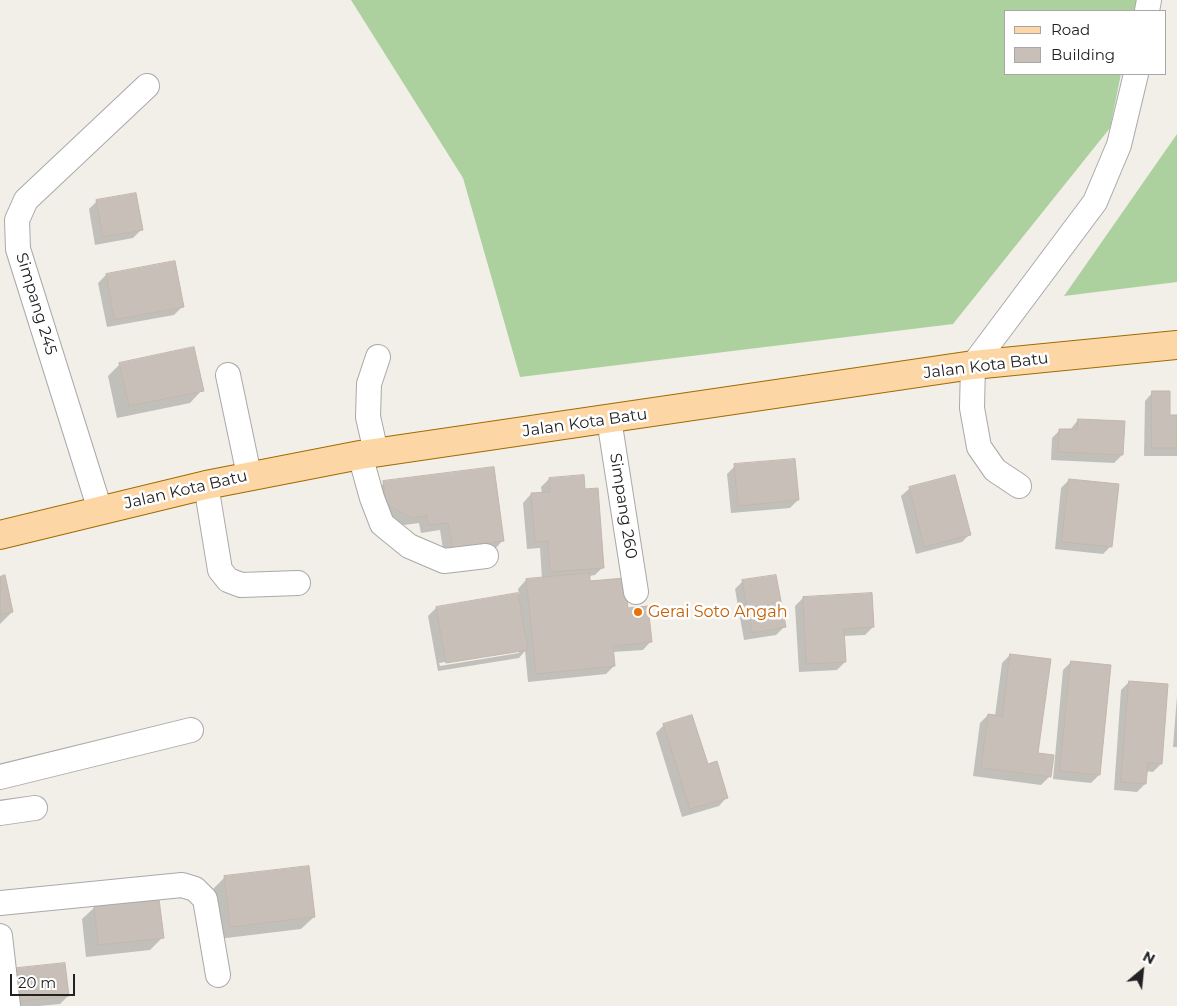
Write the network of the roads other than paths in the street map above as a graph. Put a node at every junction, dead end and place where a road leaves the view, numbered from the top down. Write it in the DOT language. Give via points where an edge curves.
graph roads {
  1 [pos="1136,75"];
  2 [pos="147,86"];
  3 [pos="1177,345"];
  4 [pos="378,357"];
  5 [pos="973,366"];
  6 [pos="228,375"];
  7 [pos="609,419"];
  8 [pos="368,453"];
  9 [pos="249,475"];
  10 [pos="206,484"];
  11 [pos="1019,486"];
  12 [pos="100,510"];
  13 [pos="0,535"];
  14 [pos="486,556"];
  15 [pos="298,583"];
  16 [pos="636,592"];
  17 [pos="191,730"];
  18 [pos="0,777"];
  19 [pos="35,808"];
  20 [pos="1,810"];
  21 [pos="0,902"];
  22 [pos="0,936"];
  23 [pos="218,975"];
  24 [pos="8,1006"];
  1 -- 5 [label="street" via="1119,145 1095,202"];
  2 -- 12 [label="street, Simpang 245" via="26,200 18,220 18,249"];
  3 -- 5 [label="main road, Jalan Kota Batu"];
  4 -- 8 [label="street" via="369,384"];
  5 -- 7 [label="main road, Jalan Kota Batu"];
  5 -- 11 [label="street" via="972,408 979,447 995,470"];
  6 -- 9 [label="street"];
  7 -- 8 [label="main road, Jalan Kota Batu"];
  7 -- 16 [label="street, Simpang 260"];
  8 -- 9 [label="main road, Jalan Kota Batu"];
  8 -- 14 [label="street" via="372,498 382,524 409,546 444,560"];
  9 -- 10 [label="main road, Jalan Kota Batu"];
  10 -- 12 [label="main road, Jalan Kota Batu"];
  10 -- 15 [label="street" via="220,570 228,580 241,585"];
  12 -- 13 [label="main road, Jalan Kota Batu"];
  17 -- 18 [label="street"];
  19 -- 20 [label="street"];
  21 -- 23 [label="street" via="182,885 195,888 205,899"];
  22 -- 24 [label="street"];
}
